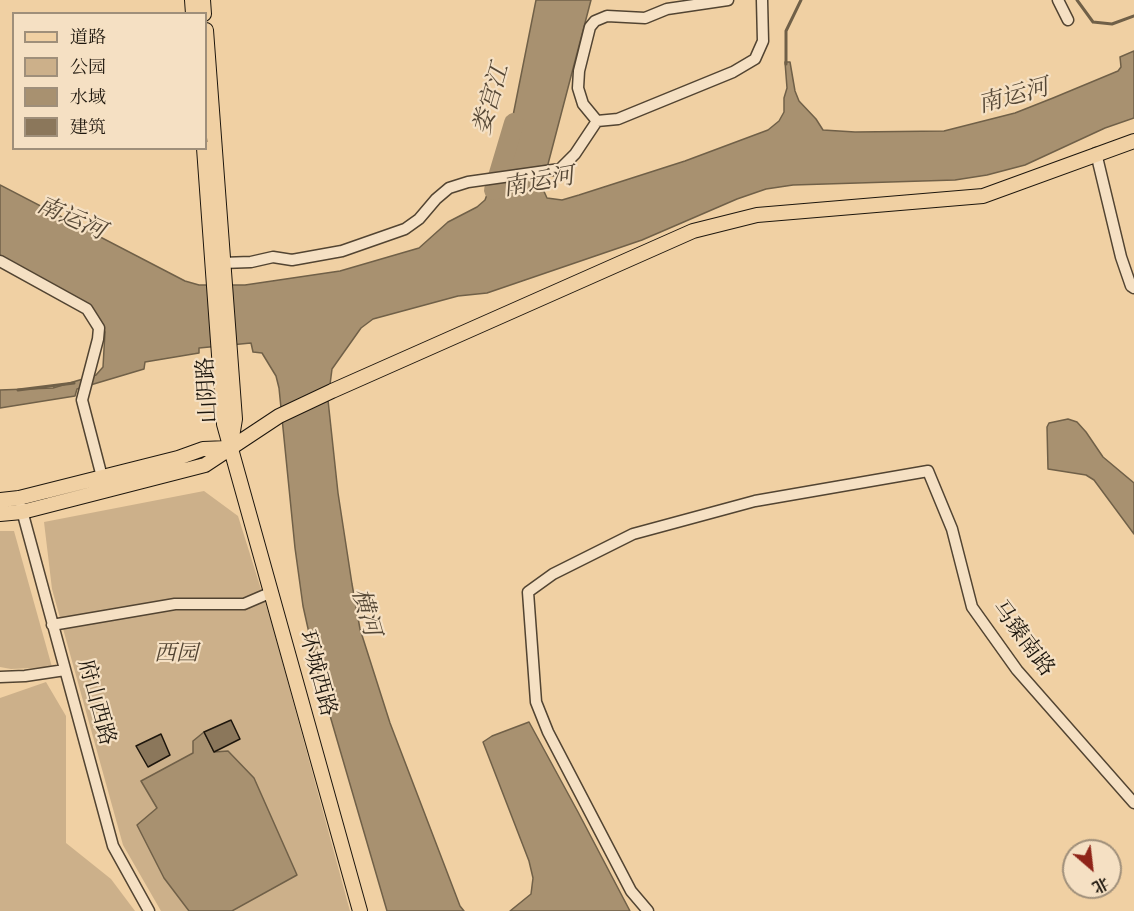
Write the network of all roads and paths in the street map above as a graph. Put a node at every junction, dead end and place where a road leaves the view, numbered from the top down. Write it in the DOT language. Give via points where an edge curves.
graph roads {
  1 [pos="728,0"];
  2 [pos="762,0"];
  3 [pos="1058,0"];
  4 [pos="1068,20"];
  5 [pos="207,45"];
  6 [pos="597,121"];
  7 [pos="1134,141"];
  8 [pos="204,150"];
  9 [pos="1096,153"];
  10 [pos="0,261"];
  11 [pos="222,263"];
  12 [pos="219,284"];
  13 [pos="1134,288"];
  14 [pos="231,448"];
  15 [pos="102,477"];
  16 [pos="0,500"];
  17 [pos="21,505"];
  18 [pos="0,514"];
  19 [pos="272,592"];
  20 [pos="52,625"];
  21 [pos="65,670"];
  22 [pos="0,677"];
  23 [pos="1134,803"];
  24 [pos="149,911"];
  25 [pos="360,911"];
  26 [pos="648,911"];
  1 -- 6 [label="street" via="667,9 645,18 607,16 596,21 590,27 578,88 583,104"];
  2 -- 6 [label="street" via="763,41 755,59 733,72 618,119"];
  3 -- 4 [label="street"];
  5 -- 11 [label="main road, 山阴路"];
  6 -- 11 [label="street" via="560,169 488,178 449,188 419,219 381,239 292,260 273,257"];
  7 -- 9 [label="main road"];
  8 -- 12 [label="main road, 山阴路"];
  9 -- 13 [label="street" via="1121,257"];
  9 -- 14 [label="main road" via="983,196 757,215 693,231 333,391 279,417"];
  10 -- 15 [label="street" via="87,309 99,327 82,400"];
  11 -- 12 [label="main road, 山阴路"];
  12 -- 14 [label="main road, 山阴路" via="224,423"];
  14 -- 15 [label="main road" via="203,449"];
  14 -- 17 [label="main road" via="205,465"];
  14 -- 19 [label="main road, 环城西路"];
  15 -- 17 [label="main road"];
  16 -- 17 [label="main road"];
  17 -- 18 [label="main road"];
  17 -- 20 [label="street, 府山西路"];
  19 -- 20 [label="street" via="244,604 175,604"];
  19 -- 25 [label="main road, 环城西路"];
  20 -- 21 [label="street, 府山西路"];
  21 -- 22 [label="street"];
  21 -- 24 [label="street, 府山西路" via="113,846"];
  23 -- 26 [label="street, 马臻南路" via="1017,670 972,607 952,529 928,471 755,501 633,534 553,574 528,592 536,702 631,891"];
}
